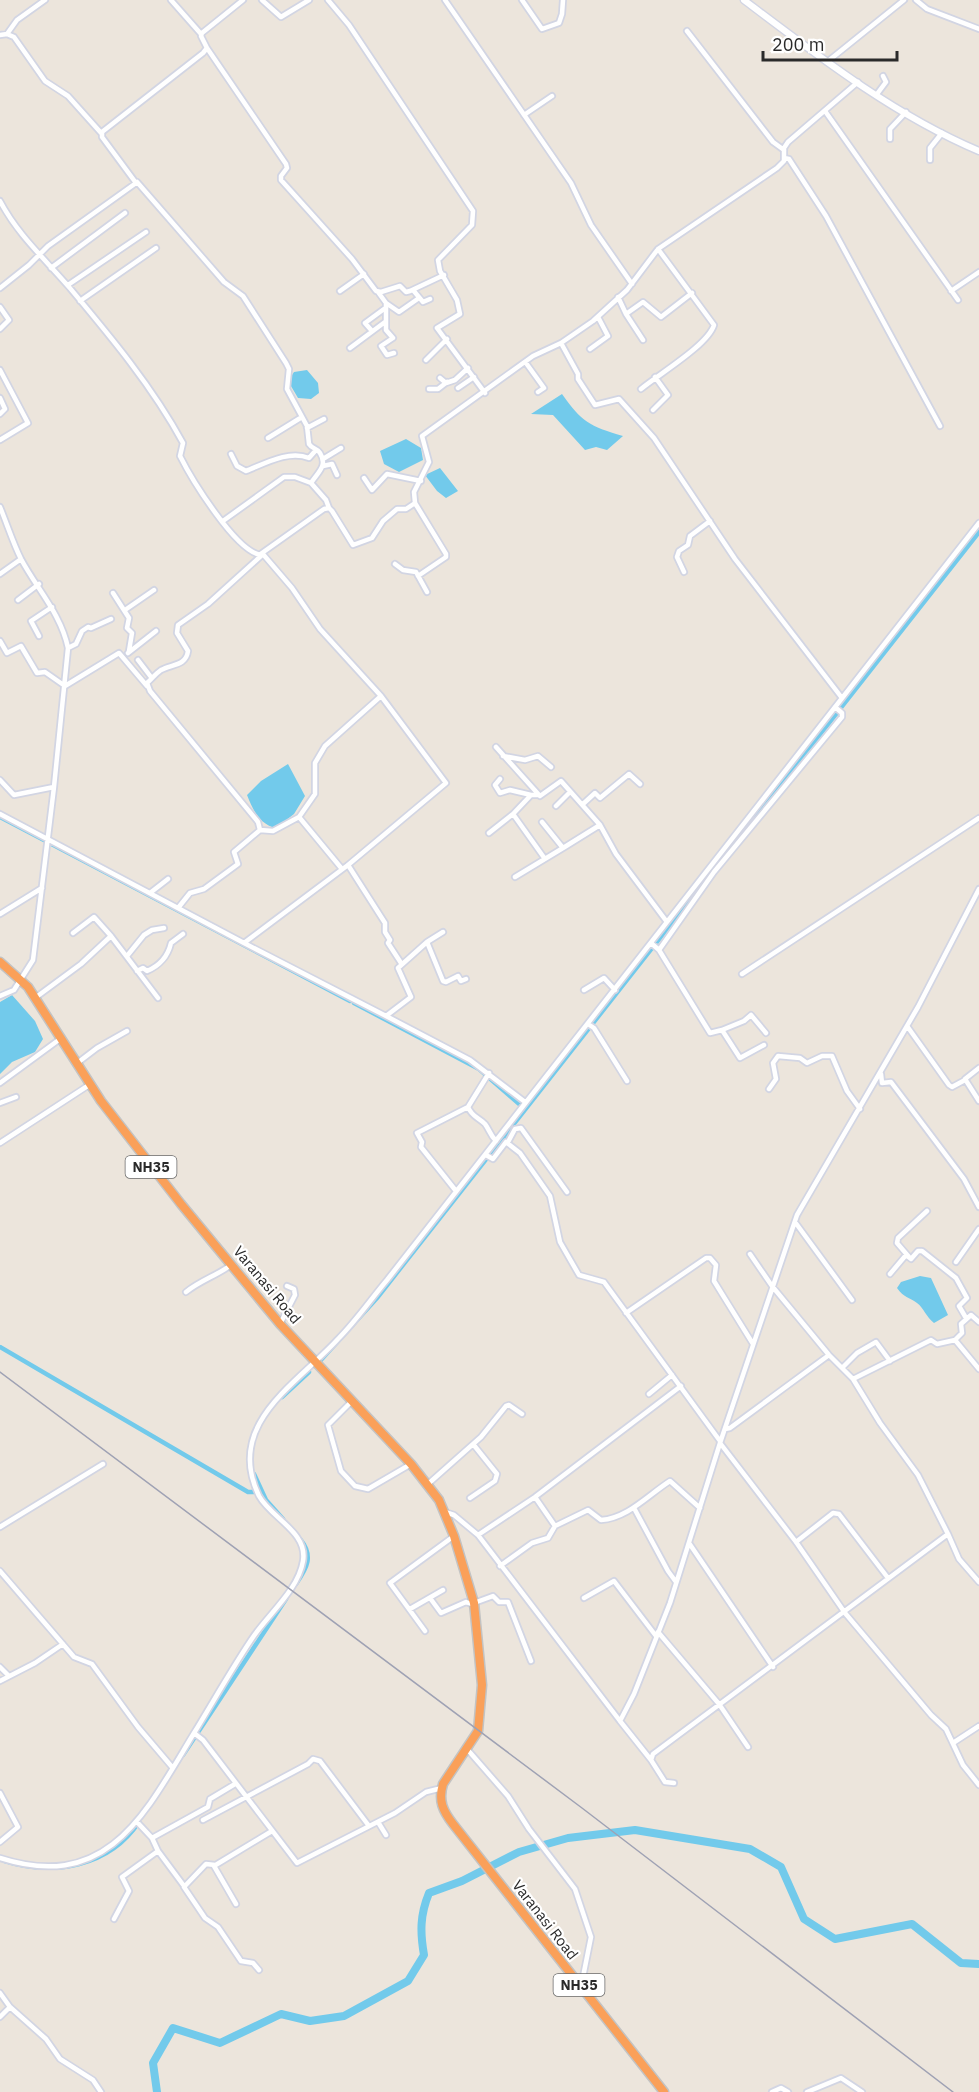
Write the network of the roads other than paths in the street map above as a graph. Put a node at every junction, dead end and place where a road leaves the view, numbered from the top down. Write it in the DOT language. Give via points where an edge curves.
graph roads {
  1 [pos="45,0"];
  2 [pos="171,0"];
  3 [pos="243,0"];
  4 [pos="262,0"];
  5 [pos="309,0"];
  6 [pos="328,0"];
  7 [pos="446,0"];
  8 [pos="522,0"];
  9 [pos="563,0"];
  10 [pos="744,0"];
  11 [pos="904,0"];
  12 [pos="916,0"];
  13 [pos="979,29"];
  14 [pos="687,32"];
  15 [pos="7,34"];
  16 [pos="201,34"];
  17 [pos="0,35"];
  18 [pos="207,48"];
  19 [pos="827,62"];
  20 [pos="883,76"];
  21 [pos="858,82"];
  22 [pos="877,94"];
  23 [pos="552,96"];
  24 [pos="825,111"];
  25 [pos="906,112"];
  26 [pos="524,116"];
  27 [pos="942,133"];
  28 [pos="102,134"];
  29 [pos="890,139"];
  30 [pos="784,150"];
  31 [pos="979,152"];
  32 [pos="784,158"];
  33 [pos="930,160"];
  34 [pos="137,182"];
  35 [pos="0,201"];
  36 [pos="125,213"];
  37 [pos="146,232"];
  38 [pos="156,248"];
  39 [pos="658,249"];
  40 [pos="37,255"];
  41 [pos="51,268"];
  42 [pos="979,272"];
  43 [pos="364,274"];
  44 [pos="444,275"];
  45 [pos="632,284"];
  46 [pos="68,285"];
  47 [pos="0,288"];
  48 [pos="412,290"];
  49 [pos="340,291"];
  50 [pos="951,291"];
  51 [pos="378,292"];
  52 [pos="692,293"];
  53 [pos="618,297"];
  54 [pos="419,298"];
  55 [pos="430,299"];
  56 [pos="958,300"];
  57 [pos="80,301"];
  58 [pos="385,306"];
  59 [pos="0,307"];
  60 [pos="626,314"];
  61 [pos="598,317"];
  62 [pos="385,322"];
  63 [pos="0,329"];
  64 [pos="372,331"];
  65 [pos="447,339"];
  66 [pos="643,340"];
  67 [pos="561,344"];
  68 [pos="350,348"];
  69 [pos="590,349"];
  70 [pos="393,353"];
  71 [pos="426,360"];
  72 [pos="526,363"];
  73 [pos="468,368"];
  74 [pos="0,370"];
  75 [pos="474,377"];
  76 [pos="655,377"];
  77 [pos="440,378"];
  78 [pos="447,382"];
  79 [pos="458,388"];
  80 [pos="429,389"];
  81 [pos="641,389"];
  82 [pos="538,392"];
  83 [pos="485,393"];
  84 [pos="0,398"];
  85 [pos="653,410"];
  86 [pos="0,414"];
  87 [pos="302,417"];
  88 [pos="324,419"];
  89 [pos="940,426"];
  90 [pos="307,428"];
  91 [pos="268,438"];
  92 [pos="0,440"];
  93 [pos="341,448"];
  94 [pos="316,449"];
  95 [pos="231,454"];
  96 [pos="323,459"];
  97 [pos="324,465"];
  98 [pos="336,474"];
  99 [pos="364,478"];
  100 [pos="421,481"];
  101 [pos="311,483"];
  102 [pos="415,503"];
  103 [pos="0,507"];
  104 [pos="329,508"];
  105 [pos="710,520"];
  106 [pos="223,521"];
  107 [pos="979,523"];
  108 [pos="262,555"];
  109 [pos="21,559"];
  110 [pos="396,564"];
  111 [pos="684,572"];
  112 [pos="0,574"];
  113 [pos="418,576"];
  114 [pos="39,584"];
  115 [pos="154,590"];
  116 [pos="427,592"];
  117 [pos="113,593"];
  118 [pos="18,600"];
  119 [pos="52,607"];
  120 [pos="125,610"];
  121 [pos="111,619"];
  122 [pos="156,631"];
  123 [pos="39,636"];
  124 [pos="0,641"];
  125 [pos="68,648"];
  126 [pos="129,651"];
  127 [pos="123,656"];
  128 [pos="138,660"];
  129 [pos="151,677"];
  130 [pos="65,686"];
  131 [pos="148,688"];
  132 [pos="381,696"];
  133 [pos="842,698"];
  134 [pos="838,710"];
  135 [pos="496,747"];
  136 [pos="503,756"];
  137 [pos="551,767"];
  138 [pos="500,779"];
  139 [pos="0,780"];
  140 [pos="640,784"];
  141 [pos="54,787"];
  142 [pos="570,792"];
  143 [pos="531,795"];
  144 [pos="538,795"];
  145 [pos="583,804"];
  146 [pos="556,806"];
  147 [pos="0,814"];
  148 [pos="513,814"];
  149 [pos="299,817"];
  150 [pos="979,818"];
  151 [pos="542,822"];
  152 [pos="600,825"];
  153 [pos="260,830"];
  154 [pos="489,833"];
  155 [pos="47,844"];
  156 [pos="563,848"];
  157 [pos="545,859"];
  158 [pos="348,865"];
  159 [pos="342,869"];
  160 [pos="515,878"];
  161 [pos="168,879"];
  162 [pos="42,888"];
  163 [pos="979,889"];
  164 [pos="150,893"];
  165 [pos="177,908"];
  166 [pos="0,914"];
  167 [pos="667,922"];
  168 [pos="164,928"];
  169 [pos="443,932"];
  170 [pos="73,933"];
  171 [pos="183,934"];
  172 [pos="111,936"];
  173 [pos="427,942"];
  174 [pos="244,943"];
  175 [pos="652,944"];
  176 [pos="658,949"];
  177 [pos="127,956"];
  178 [pos="0,962"];
  179 [pos="401,963"];
  180 [pos="137,970"];
  181 [pos="742,974"];
  182 [pos="20,979"];
  183 [pos="466,979"];
  184 [pos="584,990"];
  185 [pos="615,990"];
  186 [pos="0,996"];
  187 [pos="35,998"];
  188 [pos="158,998"];
  189 [pos="386,1016"];
  190 [pos="588,1024"];
  191 [pos="907,1026"];
  192 [pos="722,1030"];
  193 [pos="127,1031"];
  194 [pos="766,1033"];
  195 [pos="60,1040"];
  196 [pos="764,1045"];
  197 [pos="76,1064"];
  198 [pos="979,1068"];
  199 [pos="881,1071"];
  200 [pos="487,1076"];
  201 [pos="965,1080"];
  202 [pos="627,1081"];
  203 [pos="0,1083"];
  204 [pos="89,1085"];
  205 [pos="769,1089"];
  206 [pos="16,1097"];
  207 [pos="979,1101"];
  208 [pos="0,1103"];
  209 [pos="523,1106"];
  210 [pos="468,1107"];
  211 [pos="860,1109"];
  212 [pos="496,1141"];
  213 [pos="508,1142"];
  214 [pos="0,1143"];
  215 [pos="488,1156"];
  216 [pos="456,1191"];
  217 [pos="567,1192"];
  218 [pos="979,1207"];
  219 [pos="927,1211"];
  220 [pos="795,1222"];
  221 [pos="979,1229"];
  222 [pos="750,1254"];
  223 [pos="911,1259"];
  224 [pos="956,1262"];
  225 [pos="232,1264"];
  226 [pos="890,1274"];
  227 [pos="287,1286"];
  228 [pos="772,1286"];
  229 [pos="186,1292"];
  230 [pos="852,1300"];
  231 [pos="626,1312"];
  232 [pos="966,1318"];
  233 [pos="979,1322"];
  234 [pos="280,1324"];
  235 [pos="955,1340"];
  236 [pos="753,1344"];
  237 [pos="829,1355"];
  238 [pos="890,1361"];
  239 [pos="317,1364"];
  240 [pos="842,1368"];
  241 [pos="979,1369"];
  242 [pos="672,1375"];
  243 [pos="854,1379"];
  244 [pos="681,1386"];
  245 [pos="649,1394"];
  246 [pos="352,1401"];
  247 [pos="522,1414"];
  248 [pos="724,1428"];
  249 [pos="720,1442"];
  250 [pos="473,1444"];
  251 [pos="103,1464"];
  252 [pos="411,1464"];
  253 [pos="428,1484"];
  254 [pos="470,1497"];
  255 [pos="535,1497"];
  256 [pos="634,1508"];
  257 [pos="699,1508"];
  258 [pos="445,1512"];
  259 [pos="555,1526"];
  260 [pos="0,1527"];
  261 [pos="948,1534"];
  262 [pos="478,1535"];
  263 [pos="454,1536"];
  264 [pos="796,1542"];
  265 [pos="688,1543"];
  266 [pos="500,1566"];
  267 [pos="0,1571"];
  268 [pos="888,1578"];
  269 [pos="676,1582"];
  270 [pos="979,1582"];
  271 [pos="443,1590"];
  272 [pos="430,1598"];
  273 [pos="584,1598"];
  274 [pos="474,1604"];
  275 [pos="410,1609"];
  276 [pos="845,1613"];
  277 [pos="424,1630"];
  278 [pos="657,1634"];
  279 [pos="63,1644"];
  280 [pos="531,1661"];
  281 [pos="0,1667"];
  282 [pos="773,1667"];
  283 [pos="8,1675"];
  284 [pos="0,1681"];
  285 [pos="718,1704"];
  286 [pos="620,1721"];
  287 [pos="979,1726"];
  288 [pos="197,1735"];
  289 [pos="953,1743"];
  290 [pos="748,1747"];
  291 [pos="467,1749"];
  292 [pos="651,1760"];
  293 [pos="172,1767"];
  294 [pos="674,1783"];
  295 [pos="235,1784"];
  296 [pos="979,1785"];
  297 [pos="442,1788"];
  298 [pos="0,1793"];
  299 [pos="247,1798"];
  300 [pos="203,1820"];
  301 [pos="378,1822"];
  302 [pos="139,1823"];
  303 [pos="369,1826"];
  304 [pos="272,1831"];
  305 [pos="386,1835"];
  306 [pos="152,1838"];
  307 [pos="0,1842"];
  308 [pos="158,1851"];
  309 [pos="0,1858"];
  310 [pos="214,1865"];
  311 [pos="184,1886"];
  312 [pos="236,1904"];
  313 [pos="114,1919"];
  314 [pos="259,1970"];
  315 [pos="580,1987"];
  316 [pos="0,1993"];
  317 [pos="10,2007"];
  318 [pos="0,2017"];
  319 [pos="101,2092"];
  320 [pos="664,2092"];
  321 [pos="772,2092"];
  322 [pos="788,2092"];
  323 [pos="807,2092"];
  324 [pos="862,2092"];
  1 -- 15 [label="street" via="17,20"];
  2 -- 16 [label="street"];
  3 -- 16 [label="street"];
  4 -- 5 [label="street" via="281,17"];
  6 -- 44 [label="street" via="349,24 473,211 472,225 438,260"];
  7 -- 26 [label="street"];
  8 -- 9 [label="street" via="542,29 559,23"];
  10 -- 19 [label="street"];
  11 -- 19 [label="street"];
  12 -- 13 [label="street" via="927,9"];
  14 -- 30 [label="street" via="773,142"];
  15 -- 17 [label="street"];
  15 -- 28 [label="street" via="14,37 45,81 68,96"];
  16 -- 18 [label="street"];
  18 -- 28 [label="street"];
  18 -- 43 [label="street" via="286,164 281,180"];
  19 -- 21 [label="street"];
  20 -- 22 [label="street" via="886,82"];
  21 -- 22 [label="street"];
  21 -- 24 [label="street"];
  22 -- 25 [label="street"];
  23 -- 26 [label="street"];
  24 -- 30 [label="street" via="788,142"];
  24 -- 50 [label="street"];
  25 -- 27 [label="street"];
  25 -- 29 [label="street" via="890,129"];
  26 -- 45 [label="street" via="571,183 591,225"];
  27 -- 31 [label="street"];
  27 -- 33 [label="street" via="930,148"];
  28 -- 34 [label="street"];
  30 -- 32 [label="street"];
  32 -- 39 [label="street" via="768,175"];
  32 -- 89 [label="street" via="796,167 826,216"];
  34 -- 40 [label="street"];
  34 -- 87 [label="street" via="220,278 245,300 288,366 287,389"];
  35 -- 40 [label="street"];
  36 -- 41 [label="street"];
  37 -- 46 [label="street"];
  38 -- 57 [label="street"];
  39 -- 45 [label="street"];
  39 -- 52 [label="street"];
  40 -- 41 [label="street"];
  40 -- 47 [label="street"];
  41 -- 46 [label="street"];
  42 -- 50 [label="street"];
  43 -- 49 [label="street"];
  43 -- 51 [label="street"];
  44 -- 48 [label="street"];
  44 -- 65 [label="street" via="460,314 437,326"];
  45 -- 53 [label="street"];
  46 -- 57 [label="street"];
  48 -- 51 [label="street" via="405,292 400,286"];
  48 -- 54 [label="street"];
  50 -- 56 [label="street"];
  51 -- 58 [label="street"];
  52 -- 60 [label="street" via="661,317 643,302"];
  52 -- 76 [label="street" via="713,321 713,328 699,347"];
  53 -- 60 [label="street"];
  53 -- 61 [label="street"];
  54 -- 55 [label="street" via="423,302"];
  54 -- 58 [label="street" via="399,312"];
  57 -- 106 [label="street" via="160,403 183,443 181,459 208,506"];
  58 -- 62 [label="street"];
  58 -- 64 [label="street" via="365,323"];
  59 -- 63 [label="street" via="9,320"];
  60 -- 66 [label="street"];
  61 -- 67 [label="street"];
  61 -- 69 [label="street" via="608,336"];
  62 -- 64 [label="street"];
  62 -- 70 [label="street" via="393,339 381,346 387,355"];
  64 -- 68 [label="street"];
  65 -- 71 [label="street"];
  65 -- 73 [label="street"];
  67 -- 72 [label="street"];
  67 -- 105 [label="street" via="595,405 619,399 625,404 654,438"];
  72 -- 82 [label="street" via="543,383 544,388"];
  72 -- 83 [label="street"];
  73 -- 75 [label="street"];
  73 -- 78 [label="street"];
  74 -- 92 [label="street" via="28,422"];
  75 -- 79 [label="street"];
  75 -- 83 [label="street"];
  76 -- 81 [label="street"];
  76 -- 85 [label="street" via="668,395"];
  77 -- 78 [label="street"];
  78 -- 80 [label="street" via="438,389"];
  83 -- 100 [label="street" via="422,436 429,462"];
  84 -- 86 [label="street" via="5,409"];
  87 -- 90 [label="street"];
  87 -- 91 [label="street"];
  88 -- 90 [label="street"];
  90 -- 94 [label="street" via="308,441"];
  93 -- 96 [label="street"];
  94 -- 95 [label="street" via="309,458 300,454 282,457 246,471 237,466"];
  94 -- 96 [label="street"];
  96 -- 97 [label="street"];
  97 -- 98 [label="street" via="332,464"];
  97 -- 101 [label="street"];
  99 -- 100 [label="street" via="372,490 387,474"];
  100 -- 102 [label="street" via="412,496"];
  101 -- 104 [label="street"];
  101 -- 106 [label="street" via="284,477"];
  102 -- 104 [label="street" via="397,509 372,538 353,545"];
  102 -- 113 [label="street" via="446,550 446,555"];
  103 -- 109 [label="street"];
  104 -- 108 [label="street" via="279,539"];
  105 -- 111 [label="street" via="679,551 677,557"];
  105 -- 133 [label="street" via="735,560"];
  106 -- 108 [label="street" via="242,542"];
  107 -- 133 [label="street"];
  108 -- 129 [label="street" via="208,604 178,625 177,633 187,656 178,665"];
  108 -- 132 [label="street" via="274,564 320,629"];
  109 -- 112 [label="street"];
  109 -- 114 [label="street"];
  110 -- 113 [label="street" via="403,570 414,570"];
  113 -- 116 [label="street"];
  114 -- 118 [label="street"];
  114 -- 119 [label="street"];
  115 -- 120 [label="street"];
  117 -- 120 [label="street"];
  119 -- 123 [label="street" via="31,621"];
  119 -- 125 [label="street" via="67,637"];
  120 -- 126 [label="street" via="130,622 127,627 132,633"];
  121 -- 125 [label="street" via="82,631 76,644"];
  122 -- 126 [label="street"];
  124 -- 130 [label="street" via="7,652 21,646 37,673 45,672"];
  125 -- 130 [label="street"];
  126 -- 127 [label="street"];
  127 -- 130 [label="street" via="113,654"];
  127 -- 131 [label="street"];
  128 -- 129 [label="street"];
  129 -- 131 [label="street"];
  130 -- 141 [label="street"];
  131 -- 153 [label="street" via="258,822"];
  132 -- 149 [label="street" via="326,746 315,763 315,794"];
  132 -- 158 [label="street" via="447,783"];
  133 -- 134 [label="street"];
  134 -- 167 [label="street"];
  134 -- 176 [label="street" via="825,740 714,872"];
  135 -- 136 [label="street"];
  136 -- 137 [label="street" via="520,760 538,756"];
  136 -- 144 [label="street"];
  138 -- 143 [label="street" via="495,785 500,793 510,790"];
  139 -- 141 [label="street" via="14,795"];
  140 -- 145 [label="street" via="629,774 600,798 595,794"];
  141 -- 155 [label="street"];
  142 -- 144 [label="street" via="561,781"];
  142 -- 145 [label="street"];
  142 -- 146 [label="street"];
  143 -- 144 [label="street"];
  143 -- 148 [label="street"];
  145 -- 152 [label="street"];
  147 -- 155 [label="street"];
  148 -- 154 [label="street"];
  148 -- 157 [label="street"];
  149 -- 153 [label="street" via="273,831"];
  149 -- 159 [label="street"];
  150 -- 181 [label="street"];
  151 -- 156 [label="street"];
  152 -- 156 [label="street"];
  152 -- 167 [label="street" via="616,854"];
  153 -- 165 [label="street" via="234,852 238,864 204,890 190,893"];
  155 -- 162 [label="street"];
  155 -- 164 [label="street"];
  156 -- 157 [label="street"];
  157 -- 160 [label="street"];
  158 -- 159 [label="street"];
  158 -- 179 [label="street" via="385,923 388,943"];
  159 -- 174 [label="street"];
  161 -- 164 [label="street"];
  162 -- 166 [label="street"];
  162 -- 182 [label="street" via="33,960"];
  163 -- 191 [label="street"];
  164 -- 165 [label="street"];
  165 -- 174 [label="street"];
  167 -- 175 [label="street"];
  168 -- 177 [label="street" via="144,936"];
  169 -- 173 [label="street"];
  170 -- 172 [label="street" via="94,917"];
  171 -- 180 [label="street" via="171,943 156,967"];
  172 -- 177 [label="street"];
  172 -- 187 [label="street"];
  173 -- 179 [label="street"];
  173 -- 183 [label="street" via="443,981 458,976 461,981"];
  174 -- 189 [label="street"];
  175 -- 176 [label="street"];
  175 -- 185 [label="street"];
  176 -- 192 [label="street" via="709,1031"];
  177 -- 180 [label="street"];
  178 -- 182 [label="highway, Varanasi Road / NH35"];
  179 -- 189 [label="street" via="398,971 411,997"];
  180 -- 188 [label="street"];
  182 -- 186 [label="street" via="14,990"];
  182 -- 187 [label="highway, Varanasi Road / NH35"];
  184 -- 185 [label="street" via="604,978"];
  185 -- 190 [label="street"];
  187 -- 195 [label="highway, Varanasi Road / NH35"];
  189 -- 200 [label="street" via="470,1060"];
  190 -- 202 [label="street"];
  190 -- 209 [label="street"];
  191 -- 199 [label="street"];
  191 -- 201 [label="street" via="949,1085"];
  192 -- 194 [label="street" via="750,1015"];
  192 -- 196 [label="street" via="740,1058"];
  193 -- 197 [label="street"];
  195 -- 197 [label="highway, Varanasi Road / NH35"];
  195 -- 203 [label="street"];
  197 -- 204 [label="highway, Varanasi Road / NH35"];
  198 -- 201 [label="street"];
  199 -- 211 [label="street"];
  199 -- 218 [label="street" via="882,1083 891,1082 964,1179"];
  200 -- 209 [label="street"];
  200 -- 210 [label="street"];
  201 -- 207 [label="street"];
  204 -- 214 [label="street"];
  204 -- 225 [label="highway, Varanasi Road / NH35" via="149,1165"];
  205 -- 211 [label="street" via="776,1079 773,1063 778,1056 800,1058 807,1063 832,1056 847,1091"];
  206 -- 208 [label="street"];
  209 -- 212 [label="street"];
  210 -- 212 [label="street"];
  210 -- 216 [label="street" via="417,1133 421,1147"];
  211 -- 220 [label="street"];
  212 -- 215 [label="street"];
  213 -- 215 [label="street"];
  213 -- 217 [label="street" via="515,1129 522,1128"];
  213 -- 231 [label="street" via="553,1200 560,1242 579,1275 604,1282"];
  215 -- 216 [label="street"];
  216 -- 239 [label="street"];
  219 -- 223 [label="street" via="898,1238 897,1243"];
  220 -- 228 [label="street"];
  220 -- 230 [label="street"];
  221 -- 224 [label="street"];
  222 -- 228 [label="street"];
  223 -- 226 [label="street" via="906,1255"];
  223 -- 232 [label="street" via="922,1251 958,1280 967,1298 959,1306"];
  225 -- 229 [label="street"];
  225 -- 234 [label="highway, Varanasi Road / NH35"];
  227 -- 234 [label="street" via="294,1289 295,1295"];
  228 -- 236 [label="street"];
  228 -- 237 [label="street"];
  231 -- 236 [label="street" via="710,1258 716,1265 714,1281"];
  231 -- 242 [label="street"];
  232 -- 233 [label="street" via="971,1315"];
  232 -- 235 [label="street" via="961,1324 962,1333"];
  234 -- 239 [label="highway, Varanasi Road / NH35"];
  235 -- 238 [label="street" via="937,1344 931,1340"];
  235 -- 241 [label="street"];
  236 -- 248 [label="street"];
  237 -- 240 [label="street"];
  237 -- 248 [label="street" via="730,1428"];
  238 -- 240 [label="street" via="876,1342"];
  238 -- 243 [label="street"];
  239 -- 246 [label="highway, Varanasi Road / NH35"];
  239 -- 288 [label="street" via="274,1401 260,1421 250,1452 251,1471 259,1493 301,1544 302,1567 294,1585 252,1638"];
  240 -- 243 [label="street"];
  242 -- 244 [label="street"];
  242 -- 245 [label="street"];
  243 -- 261 [label="street" via="918,1475"];
  244 -- 249 [label="street"];
  244 -- 255 [label="street"];
  246 -- 252 [label="highway, Varanasi Road / NH35"];
  246 -- 252 [label="street" via="328,1425 341,1472 355,1486 368,1489"];
  247 -- 250 [label="street" via="506,1406"];
  248 -- 249 [label="street"];
  249 -- 257 [label="street"];
  249 -- 264 [label="street"];
  250 -- 253 [label="street"];
  250 -- 254 [label="street" via="497,1474 495,1481"];
  251 -- 260 [label="street"];
  252 -- 253 [label="highway, Varanasi Road / NH35"];
  253 -- 258 [label="highway, Varanasi Road / NH35"];
  255 -- 259 [label="street"];
  255 -- 262 [label="street"];
  256 -- 257 [label="street" via="670,1481"];
  256 -- 259 [label="street" via="604,1520 588,1510"];
  256 -- 269 [label="street"];
  257 -- 265 [label="street"];
  258 -- 262 [label="street"];
  258 -- 263 [label="highway, Varanasi Road / NH35"];
  259 -- 266 [label="street" via="548,1538 532,1543"];
  261 -- 268 [label="street"];
  261 -- 270 [label="street" via="959,1558"];
  262 -- 266 [label="street"];
  263 -- 274 [label="highway, Varanasi Road / NH35"];
  263 -- 275 [label="street" via="392,1580 391,1587"];
  264 -- 268 [label="street" via="833,1513 839,1514"];
  264 -- 276 [label="street"];
  265 -- 269 [label="street"];
  265 -- 282 [label="street"];
  266 -- 286 [label="street"];
  267 -- 279 [label="street"];
  268 -- 276 [label="street"];
  269 -- 278 [label="street"];
  271 -- 272 [label="street"];
  272 -- 274 [label="street" via="441,1613 466,1602"];
  272 -- 275 [label="street"];
  273 -- 278 [label="street" via="614,1581"];
  274 -- 280 [label="street" via="493,1596 499,1602 508,1602"];
  274 -- 291 [label="highway, Varanasi Road / NH35" via="482,1685 481,1718"];
  275 -- 277 [label="street"];
  276 -- 282 [label="street"];
  276 -- 289 [label="street" via="944,1727"];
  278 -- 285 [label="street"];
  278 -- 286 [label="street"];
  279 -- 283 [label="street"];
  279 -- 293 [label="street" via="76,1659 92,1664"];
  281 -- 283 [label="street"];
  282 -- 285 [label="street"];
  283 -- 284 [label="street"];
  285 -- 290 [label="street"];
  285 -- 292 [label="street" via="653,1754"];
  286 -- 292 [label="street"];
  287 -- 289 [label="street"];
  288 -- 293 [label="street"];
  288 -- 295 [label="street"];
  289 -- 296 [label="street" via="963,1765"];
  291 -- 297 [label="highway, NH35"];
  291 -- 315 [label="street" via="508,1796 575,1889 591,1933"];
  292 -- 294 [label="street" via="664,1782"];
  293 -- 302 [label="street"];
  295 -- 299 [label="street"];
  295 -- 306 [label="street" via="210,1799 206,1808"];
  297 -- 301 [label="street" via="426,1792"];
  297 -- 315 [label="highway, Varanasi Road / NH35" via="444,1811"];
  298 -- 307 [label="street" via="18,1827"];
  299 -- 300 [label="street"];
  299 -- 303 [label="street" via="312,1759 320,1761"];
  299 -- 304 [label="street"];
  301 -- 303 [label="street"];
  301 -- 305 [label="street"];
  302 -- 306 [label="street"];
  302 -- 309 [label="street" via="103,1852 69,1865 32,1866"];
  303 -- 304 [label="street" via="300,1863 291,1858"];
  304 -- 310 [label="street"];
  306 -- 308 [label="street"];
  308 -- 311 [label="street"];
  308 -- 313 [label="street" via="122,1877 129,1891"];
  310 -- 311 [label="street" via="206,1864"];
  310 -- 312 [label="street"];
  311 -- 314 [label="street" via="241,1961 253,1963"];
  315 -- 320 [label="highway, Varanasi Road / NH35"];
  316 -- 317 [label="street"];
  317 -- 318 [label="street"];
  317 -- 319 [label="street" via="46,2039 60,2059 93,2080"];
  321 -- 322 [label="street" via="781,2088"];
  323 -- 324 [label="street" via="841,2078"];
}
